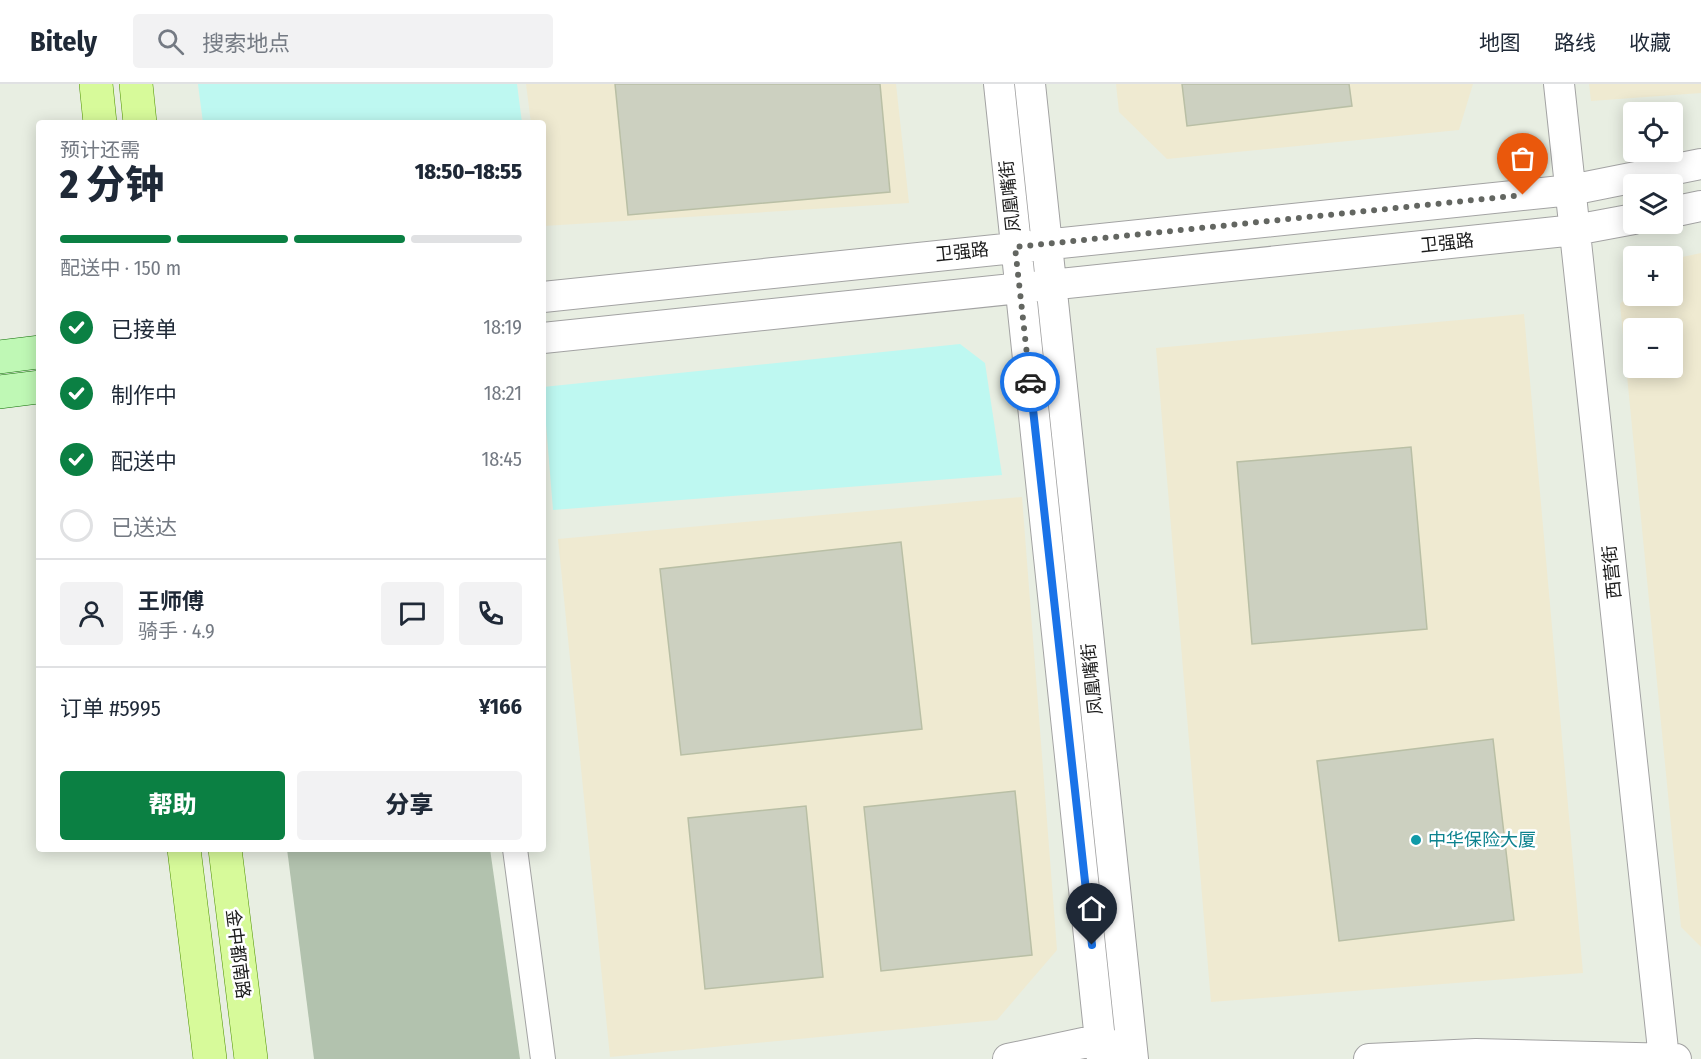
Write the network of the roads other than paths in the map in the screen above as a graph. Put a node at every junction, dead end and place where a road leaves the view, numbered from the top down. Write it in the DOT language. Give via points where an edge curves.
graph roads {
  1 [pos="96,84"];
  2 [pos="136,84"];
  3 [pos="999,84"];
  4 [pos="1030,84"];
  5 [pos="1559,84"];
  6 [pos="100,120"];
  7 [pos="140,120"];
  8 [pos="1701,164"];
  9 [pos="1571,190"];
  10 [pos="1701,206"];
  11 [pos="1683,210"];
  12 [pos="1623,221"];
  13 [pos="1575,230"];
  14 [pos="1046,244"];
  15 [pos="1015,247"];
  16 [pos="1050,285"];
  17 [pos="1020,287"];
  18 [pos="546,297"];
  19 [pos="546,338"];
  20 [pos="36,352"];
  21 [pos="0,357"];
  22 [pos="36,387"];
  23 [pos="1,392"];
  24 [pos="184,852"];
  25 [pos="225,852"];
  26 [pos="515,852"];
  27 [pos="1108,1052"];
  28 [pos="210,1059"];
  29 [pos="251,1059"];
  30 [pos="543,1059"];
  31 [pos="1008,1059"];
  32 [pos="1133,1059"];
  33 [pos="1370,1059"];
  34 [pos="1664,1059"];
  35 [pos="1676,1059"];
  1 -- 6 [label="main road"];
  2 -- 7 [label="main road"];
  3 -- 15 [label="street, 凤凰嘴街"];
  4 -- 14 [label="street, 凤凰嘴街"];
  5 -- 9 [label="street, 西营街"];
  8 -- 9 [label="street, 卫强路"];
  9 -- 13 [label="street, 西营街"];
  9 -- 14 [label="street, 卫强路"];
  10 -- 11 [label="street"];
  12 -- 13 [label="street, 卫强路"];
  13 -- 16 [label="street, 卫强路"];
  13 -- 34 [label="street, 西营街"];
  14 -- 15 [label="street, 卫强路"];
  14 -- 16 [label="street, 凤凰嘴街"];
  15 -- 17 [label="street, 凤凰嘴街"];
  15 -- 18 [label="street, 卫强路"];
  16 -- 17 [label="street, 卫强路"];
  16 -- 32 [label="street, 凤凰嘴街"];
  17 -- 19 [label="street, 卫强路"];
  17 -- 27 [label="street, 凤凰嘴街"];
  20 -- 21 [label="main road"];
  22 -- 23 [label="main road"];
  24 -- 28 [label="main road"];
  25 -- 29 [label="main road, 金中都南路"];
  26 -- 30 [label="street"];
  27 -- 31 [label="street"];
  33 -- 34 [label="street" via="1476,1054"];
  34 -- 35 [label="street"];
}
